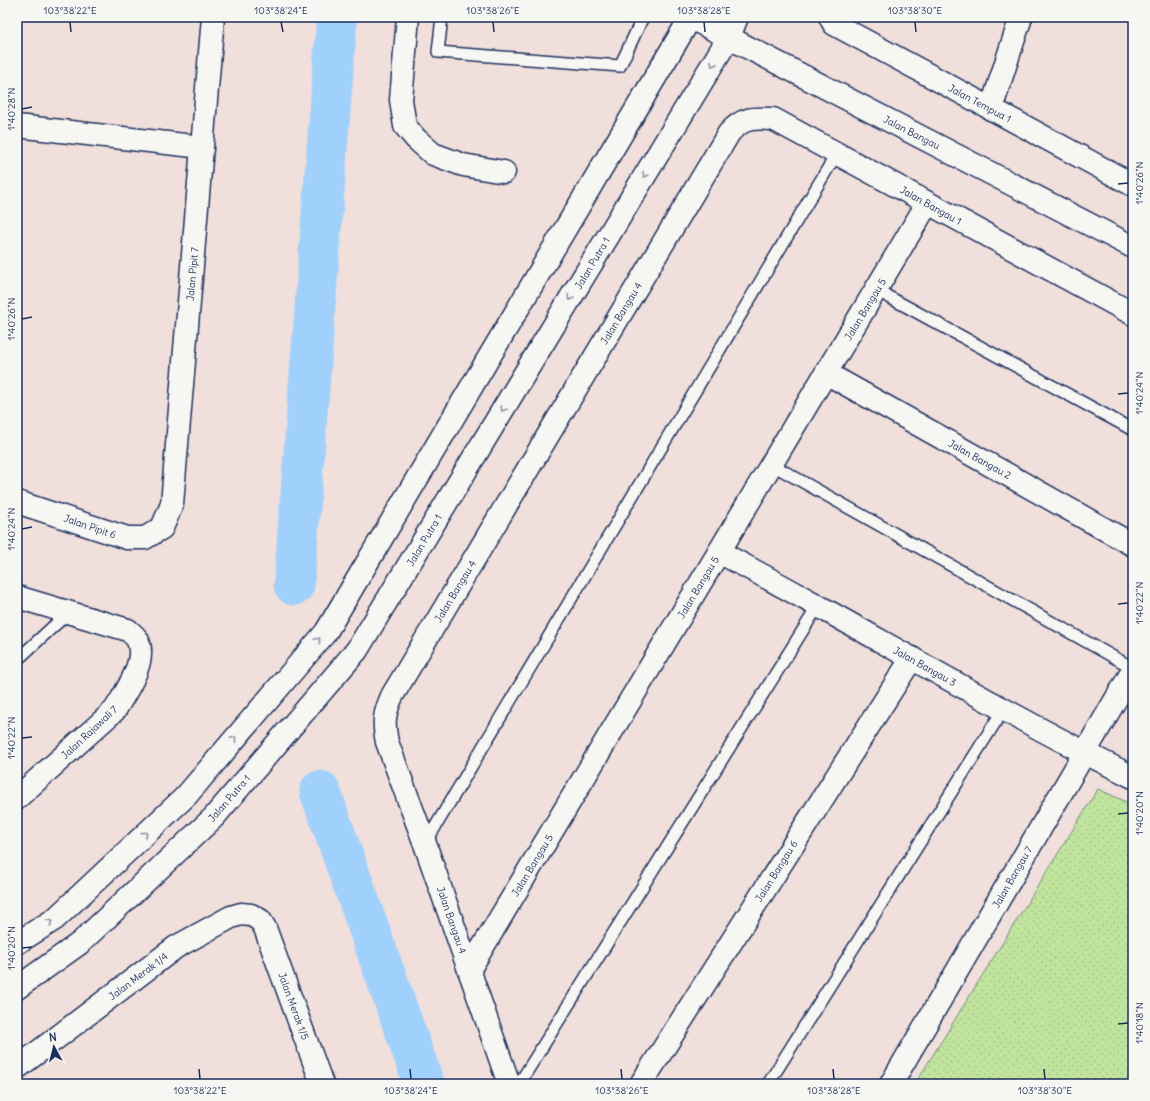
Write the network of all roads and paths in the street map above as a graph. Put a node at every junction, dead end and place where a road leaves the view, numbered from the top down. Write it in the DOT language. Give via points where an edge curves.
graph roads {
  1 [pos="213,17"];
  2 [pos="408,17"];
  3 [pos="442,17"];
  4 [pos="643,17"];
  5 [pos="691,17"];
  6 [pos="737,17"];
  7 [pos="830,17"];
  8 [pos="1021,17"];
  9 [pos="729,37"];
  10 [pos="991,109"];
  11 [pos="17,126"];
  12 [pos="729,133"];
  13 [pos="202,147"];
  14 [pos="837,154"];
  15 [pos="504,172"];
  16 [pos="1133,185"];
  17 [pos="927,204"];
  18 [pos="1133,246"];
  19 [pos="876,290"];
  20 [pos="1133,314"];
  21 [pos="826,373"];
  22 [pos="1133,430"];
  23 [pos="771,464"];
  24 [pos="17,502"];
  25 [pos="162,528"];
  26 [pos="1133,545"];
  27 [pos="719,552"];
  28 [pos="17,597"];
  29 [pos="818,606"];
  30 [pos="70,612"];
  31 [pos="912,658"];
  32 [pos="17,660"];
  33 [pos="1133,669"];
  34 [pos="1003,710"];
  35 [pos="1085,753"];
  36 [pos="1133,776"];
  37 [pos="17,798"];
  38 [pos="425,844"];
  39 [pos="265,928"];
  40 [pos="17,943"];
  41 [pos="469,970"];
  42 [pos="17,988"];
  43 [pos="17,1068"];
  44 [pos="322,1084"];
  45 [pos="509,1084"];
  46 [pos="519,1084"];
  47 [pos="641,1084"];
  48 [pos="768,1084"];
  49 [pos="891,1084"];
  1 -- 13 [label="street, Jalan Pipit 7"];
  2 -- 15 [label="street" via="400,100 405,126 433,154 462,165"];
  3 -- 4 [label="lane" via="438,52 620,66"];
  5 -- 9 [label="street, Jalan Bangau"];
  40 -- 5 [label="street, one-way" via="55,919 186,796 326,632"];
  6 -- 9 [label="street, Jalan Putra 1"];
  7 -- 10 [label="street, Jalan Tempua 1" via="834,24"];
  8 -- 10 [label="street"];
  9 -- 18 [label="street, Jalan Bangau"];
  9 -- 42 [label="street, Jalan Putra 1, one-way" via="357,650 214,817 80,943"];
  10 -- 16 [label="street, Jalan Tempua 1"];
  11 -- 13 [label="street"];
  12 -- 14 [label="street, Jalan Bangau 1" via="748,119 773,119"];
  12 -- 38 [label="street, Jalan Bangau 4" via="385,710 386,742"];
  13 -- 25 [label="street, Jalan Pipit 7" via="172,504"];
  14 -- 17 [label="street, Jalan Bangau 1"];
  14 -- 38 [label="lane"];
  17 -- 19 [label="street, Jalan Bangau 5"];
  17 -- 20 [label="street, Jalan Bangau 1"];
  19 -- 21 [label="street, Jalan Bangau 5"];
  19 -- 22 [label="lane"];
  21 -- 23 [label="street, Jalan Bangau 5"];
  21 -- 26 [label="street, Jalan Bangau 2"];
  23 -- 27 [label="street, Jalan Bangau 5"];
  23 -- 33 [label="lane"];
  24 -- 25 [label="street, Jalan Pipit 6" via="126,538 145,538"];
  27 -- 29 [label="street, Jalan Bangau 3"];
  27 -- 41 [label="street, Jalan Bangau 5"];
  28 -- 30 [label="street, Jalan Rajawali 7"];
  29 -- 31 [label="street, Jalan Bangau 3"];
  29 -- 46 [label="lane"];
  30 -- 32 [label="lane"];
  30 -- 37 [label="street, Jalan Rajawali 7" via="128,630 138,640 141,654 126,693 115,710"];
  31 -- 34 [label="street, Jalan Bangau 3"];
  31 -- 47 [label="street, Jalan Bangau 6"];
  33 -- 35 [label="street, Jalan Bangau 7"];
  34 -- 35 [label="street, Jalan Bangau 3"];
  34 -- 48 [label="lane"];
  35 -- 36 [label="street, Jalan Bangau 3"];
  35 -- 49 [label="street, Jalan Bangau 7"];
  38 -- 41 [label="street, Jalan Bangau 4"];
  39 -- 43 [label="street, Jalan Merak 1/4" via="260,920 251,915 241,914 176,947"];
  39 -- 44 [label="street, Jalan Merak 1/5"];
  41 -- 45 [label="street, Jalan Bangau 4"];
}
